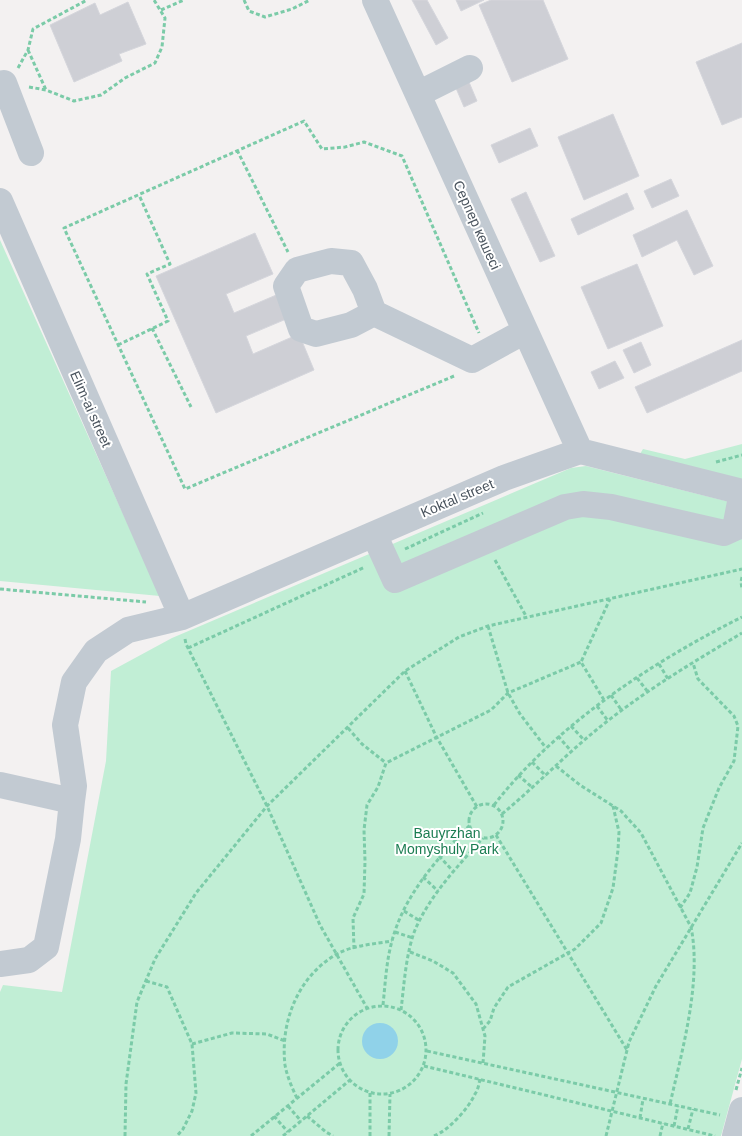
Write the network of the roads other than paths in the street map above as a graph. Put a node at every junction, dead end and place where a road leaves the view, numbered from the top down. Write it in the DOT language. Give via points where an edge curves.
graph roads {
  1 [pos="375,0"];
  2 [pos="470,68"];
  3 [pos="2,84"];
  4 [pos="418,94"];
  5 [pos="31,153"];
  6 [pos="0,201"];
  7 [pos="374,313"];
  8 [pos="525,331"];
  9 [pos="580,451"];
  10 [pos="742,492"];
  11 [pos="374,534"];
  12 [pos="182,617"];
  13 [pos="0,785"];
  14 [pos="72,800"];
  15 [pos="0,964"];
  1 -- 4 [label="street, Серпер көшесі"];
  2 -- 4 [label="street"];
  3 -- 5 [label="street"];
  4 -- 8 [label="street, Серпер көшесі"];
  6 -- 12 [label="street, Elim-ai street"];
  7 -- 7 [label="street" via="366,289 351,263 331,261 297,270 286,286 300,329 316,334 352,325"];
  7 -- 8 [label="street" via="472,360"];
  8 -- 9 [label="street, Серпер көшесі"];
  9 -- 10 [label="street"];
  9 -- 11 [label="street, Koktal street" via="504,478"];
  10 -- 11 [label="street" via="735,528 724,532 611,507 583,504 565,507 396,580"];
  11 -- 12 [label="street, Koktal street"];
  12 -- 14 [label="street, Koktal street" via="128,630 96,650 74,682 65,725 74,786"];
  13 -- 14 [label="street"];
  14 -- 15 [label="street, Koktal street" via="68,839 46,947 29,960"];
}
